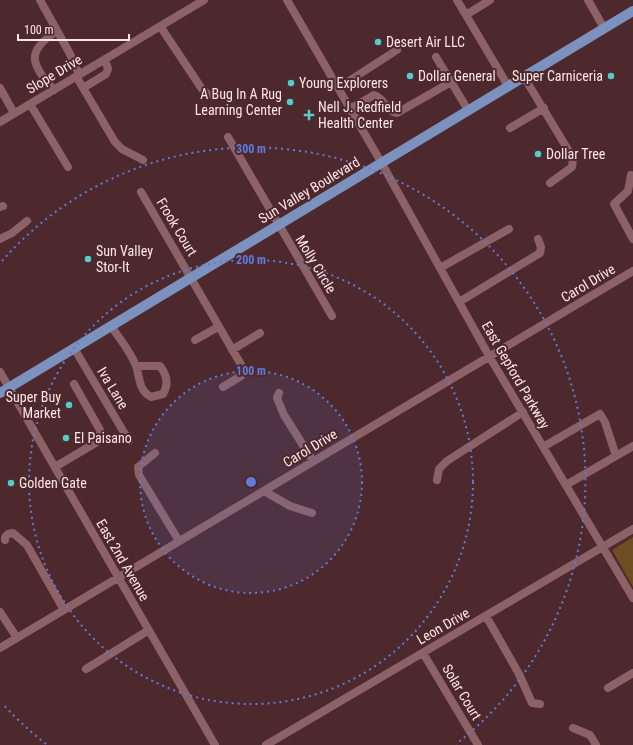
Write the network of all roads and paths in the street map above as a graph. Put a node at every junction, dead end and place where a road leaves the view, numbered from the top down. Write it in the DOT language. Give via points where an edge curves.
graph roads {
  1 [pos="40,0"];
  2 [pos="204,0"];
  3 [pos="287,0"];
  4 [pos="458,0"];
  5 [pos="490,0"];
  6 [pos="588,0"];
  7 [pos="633,11"];
  8 [pos="466,15"];
  9 [pos="160,26"];
  10 [pos="604,28"];
  11 [pos="57,30"];
  12 [pos="396,50"];
  13 [pos="436,57"];
  14 [pos="105,59"];
  15 [pos="78,75"];
  16 [pos="524,76"];
  17 [pos="451,82"];
  18 [pos="508,86"];
  19 [pos="0,88"];
  20 [pos="83,88"];
  21 [pos="338,88"];
  22 [pos="54,90"];
  23 [pos="209,95"];
  24 [pos="30,104"];
  25 [pos="350,108"];
  26 [pos="544,108"];
  27 [pos="468,110"];
  28 [pos="14,113"];
  29 [pos="0,122"];
  30 [pos="510,128"];
  31 [pos="228,136"];
  32 [pos="143,160"];
  33 [pos="381,162"];
  34 [pos="68,167"];
  35 [pos="631,175"];
  36 [pos="550,182"];
  37 [pos="141,192"];
  38 [pos="27,221"];
  39 [pos="278,225"];
  40 [pos="509,229"];
  41 [pos="0,239"];
  42 [pos="538,239"];
  43 [pos="633,239"];
  44 [pos="440,268"];
  45 [pos="633,271"];
  46 [pos="191,276"];
  47 [pos="459,302"];
  48 [pos="332,316"];
  49 [pos="111,326"];
  50 [pos="218,327"];
  51 [pos="260,333"];
  52 [pos="195,340"];
  53 [pos="74,348"];
  54 [pos="232,350"];
  55 [pos="489,356"];
  56 [pos="136,366"];
  57 [pos="0,372"];
  58 [pos="74,384"];
  59 [pos="9,387"];
  60 [pos="223,387"];
  61 [pos="0,393"];
  62 [pos="279,393"];
  63 [pos="523,412"];
  64 [pos="129,441"];
  65 [pos="633,446"];
  66 [pos="543,447"];
  67 [pos="156,453"];
  68 [pos="616,456"];
  69 [pos="313,462"];
  70 [pos="55,467"];
  71 [pos="437,480"];
  72 [pos="566,485"];
  73 [pos="264,491"];
  74 [pos="312,513"];
  75 [pos="633,529"];
  76 [pos="5,540"];
  77 [pos="179,541"];
  78 [pos="603,547"];
  79 [pos="119,577"];
  80 [pos="633,598"];
  81 [pos="64,610"];
  82 [pos="0,612"];
  83 [pos="486,616"];
  84 [pos="149,630"];
  85 [pos="17,638"];
  86 [pos="0,648"];
  87 [pos="423,653"];
  88 [pos="86,669"];
  89 [pos="633,673"];
  90 [pos="608,688"];
  91 [pos="540,704"];
  92 [pos="573,728"];
  93 [pos="215,745"];
  94 [pos="266,745"];
  95 [pos="478,745"];
  96 [pos="596,745"];
  1 -- 11 [label="street"];
  2 -- 9 [label="street, Slope Drive"];
  3 -- 21 [label="street, East Gepford Parkway"];
  4 -- 8 [label="street"];
  5 -- 8 [label="street"];
  6 -- 10 [label="street"];
  7 -- 10 [label="main road, Sun Valley Boulevard"];
  8 -- 18 [label="street"];
  9 -- 14 [label="street, Slope Drive"];
  9 -- 23 [label="street" via="202,89"];
  10 -- 16 [label="main road, Sun Valley Boulevard"];
  11 -- 15 [label="street"];
  11 -- 22 [label="street" via="41,44 35,54 34,63"];
  12 -- 21 [label="street"];
  13 -- 17 [label="street"];
  14 -- 15 [label="street, Slope Drive"];
  14 -- 20 [label="street" via="108,69 106,74"];
  15 -- 20 [label="street"];
  15 -- 22 [label="street, Slope Drive"];
  16 -- 18 [label="main road, Sun Valley Boulevard"];
  16 -- 26 [label="street"];
  17 -- 25 [label="street" via="397,113 390,110 382,99 374,94"];
  17 -- 27 [label="street"];
  18 -- 27 [label="main road, Sun Valley Boulevard"];
  19 -- 28 [label="street"];
  20 -- 32 [label="street" via="115,142 122,149"];
  21 -- 25 [label="street, East Gepford Parkway"];
  22 -- 24 [label="street, Slope Drive"];
  24 -- 28 [label="street, Slope Drive"];
  24 -- 34 [label="street"];
  25 -- 33 [label="street, East Gepford Parkway"];
  26 -- 30 [label="street"];
  26 -- 36 [label="street" via="574,163 568,172"];
  27 -- 33 [label="main road, Sun Valley Boulevard"];
  28 -- 29 [label="street, Slope Drive"];
  31 -- 39 [label="street, Molly Circle"];
  33 -- 39 [label="main road, Sun Valley Boulevard"];
  33 -- 44 [label="street, East Gepford Parkway"];
  35 -- 43 [label="street" via="628,191 614,204"];
  37 -- 46 [label="street, Frook Court"];
  38 -- 41 [label="street"];
  39 -- 46 [label="main road, Sun Valley Boulevard"];
  39 -- 48 [label="street, Molly Circle"];
  40 -- 44 [label="street"];
  42 -- 47 [label="street" via="540,254"];
  44 -- 47 [label="street, East Gepford Parkway"];
  45 -- 55 [label="street, Carol Drive"];
  46 -- 49 [label="main road, Sun Valley Boulevard"];
  46 -- 50 [label="street, Frook Court"];
  47 -- 55 [label="street, East Gepford Parkway"];
  49 -- 53 [label="main road, Sun Valley Boulevard"];
  49 -- 56 [label="street"];
  50 -- 52 [label="street"];
  50 -- 54 [label="street, Frook Court"];
  51 -- 54 [label="street"];
  53 -- 59 [label="main road, Sun Valley Boulevard"];
  53 -- 64 [label="street, Iva Lane"];
  54 -- 60 [label="street, Frook Court" via="243,372 237,380"];
  55 -- 63 [label="street, East Gepford Parkway"];
  55 -- 69 [label="street, Carol Drive"];
  56 -- 56 [label="street" via="139,382 148,395 151,397 164,394 167,381 160,366"];
  57 -- 59 [label="street, East 2nd Avenue"];
  58 -- 70 [label="street" via="100,430 100,436 97,442"];
  59 -- 61 [label="main road, Sun Valley Boulevard"];
  59 -- 70 [label="street, East 2nd Avenue"];
  62 -- 69 [label="street" via="277,398 284,415"];
  63 -- 66 [label="street, East Gepford Parkway"];
  63 -- 71 [label="street" via="447,461 439,469"];
  65 -- 68 [label="street"];
  66 -- 68 [label="street" via="600,414"];
  66 -- 72 [label="street, East Gepford Parkway"];
  67 -- 77 [label="street" via="138,467 139,475"];
  68 -- 72 [label="street"];
  69 -- 73 [label="street, Carol Drive"];
  70 -- 79 [label="street, East 2nd Avenue"];
  72 -- 78 [label="street, East Gepford Parkway"];
  73 -- 74 [label="street" via="290,506"];
  73 -- 77 [label="street, Carol Drive"];
  75 -- 78 [label="street, Leon Drive"];
  76 -- 81 [label="street" via="8,534 13,533 27,545"];
  77 -- 79 [label="street, Carol Drive"];
  78 -- 80 [label="street, East Gepford Parkway"];
  78 -- 83 [label="street, Leon Drive"];
  79 -- 81 [label="street, Carol Drive"];
  79 -- 84 [label="street, East 2nd Avenue"];
  81 -- 85 [label="street, Carol Drive"];
  82 -- 85 [label="street"];
  83 -- 87 [label="street, Leon Drive"];
  83 -- 91 [label="street" via="519,674 527,696 532,703"];
  84 -- 88 [label="street"];
  84 -- 93 [label="street, East 2nd Avenue"];
  85 -- 86 [label="street, Carol Drive"];
  87 -- 94 [label="street, Leon Drive"];
  87 -- 95 [label="street, Solar Court"];
  89 -- 90 [label="street"];
  92 -- 96 [label="street" via="590,735"];
}
